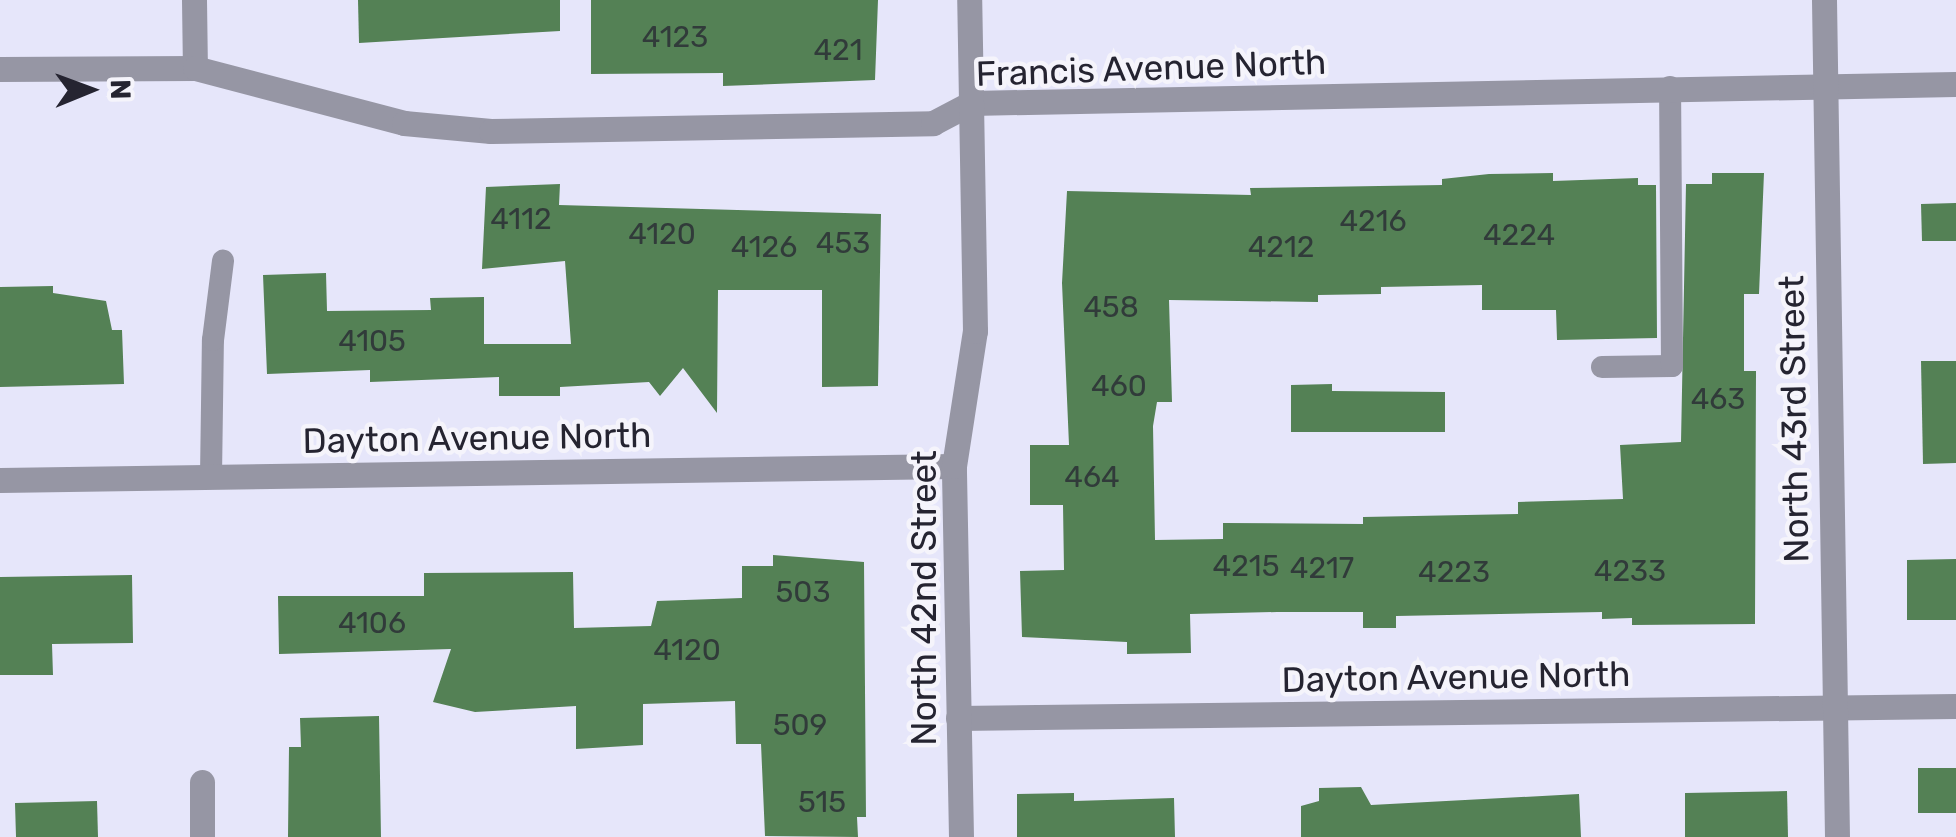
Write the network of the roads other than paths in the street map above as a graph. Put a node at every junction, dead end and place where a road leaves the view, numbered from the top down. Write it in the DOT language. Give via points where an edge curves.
graph roads {
  1 [pos="194,0"];
  2 [pos="969,0"];
  3 [pos="1824,0"];
  4 [pos="0,68"];
  5 [pos="195,68"];
  6 [pos="1956,84"];
  7 [pos="1824,85"];
  8 [pos="1670,87"];
  9 [pos="972,104"];
  10 [pos="223,261"];
  11 [pos="1602,367"];
  12 [pos="954,466"];
  13 [pos="211,477"];
  14 [pos="0,480"];
  15 [pos="1956,706"];
  16 [pos="1834,708"];
  17 [pos="958,718"];
  18 [pos="202,782"];
  19 [pos="202,837"];
  20 [pos="960,837"];
  21 [pos="1837,837"];
  1 -- 5 [label="street"];
  2 -- 9 [label="street, North 42nd Street"];
  3 -- 7 [label="street, North 43rd Street"];
  4 -- 5 [label="street, Francis Avenue North"];
  5 -- 9 [label="street, Francis Avenue North" via="404,122 491,131 933,122"];
  6 -- 7 [label="street, Francis Avenue North"];
  7 -- 8 [label="street, Francis Avenue North"];
  7 -- 16 [label="street, North 43rd Street"];
  8 -- 9 [label="street, Francis Avenue North"];
  8 -- 11 [label="lane" via="1672,366"];
  9 -- 12 [label="street, North 42nd Street" via="976,331"];
  10 -- 13 [label="lane" via="213,340"];
  12 -- 13 [label="street, Dayton Avenue North"];
  12 -- 17 [label="street, North 42nd Street"];
  13 -- 14 [label="street, Dayton Avenue North"];
  15 -- 16 [label="street, Dayton Avenue North"];
  16 -- 17 [label="street, Dayton Avenue North"];
  16 -- 21 [label="street, North 43rd Street"];
  17 -- 20 [label="street, North 42nd Street"];
  18 -- 19 [label="street"];
}
